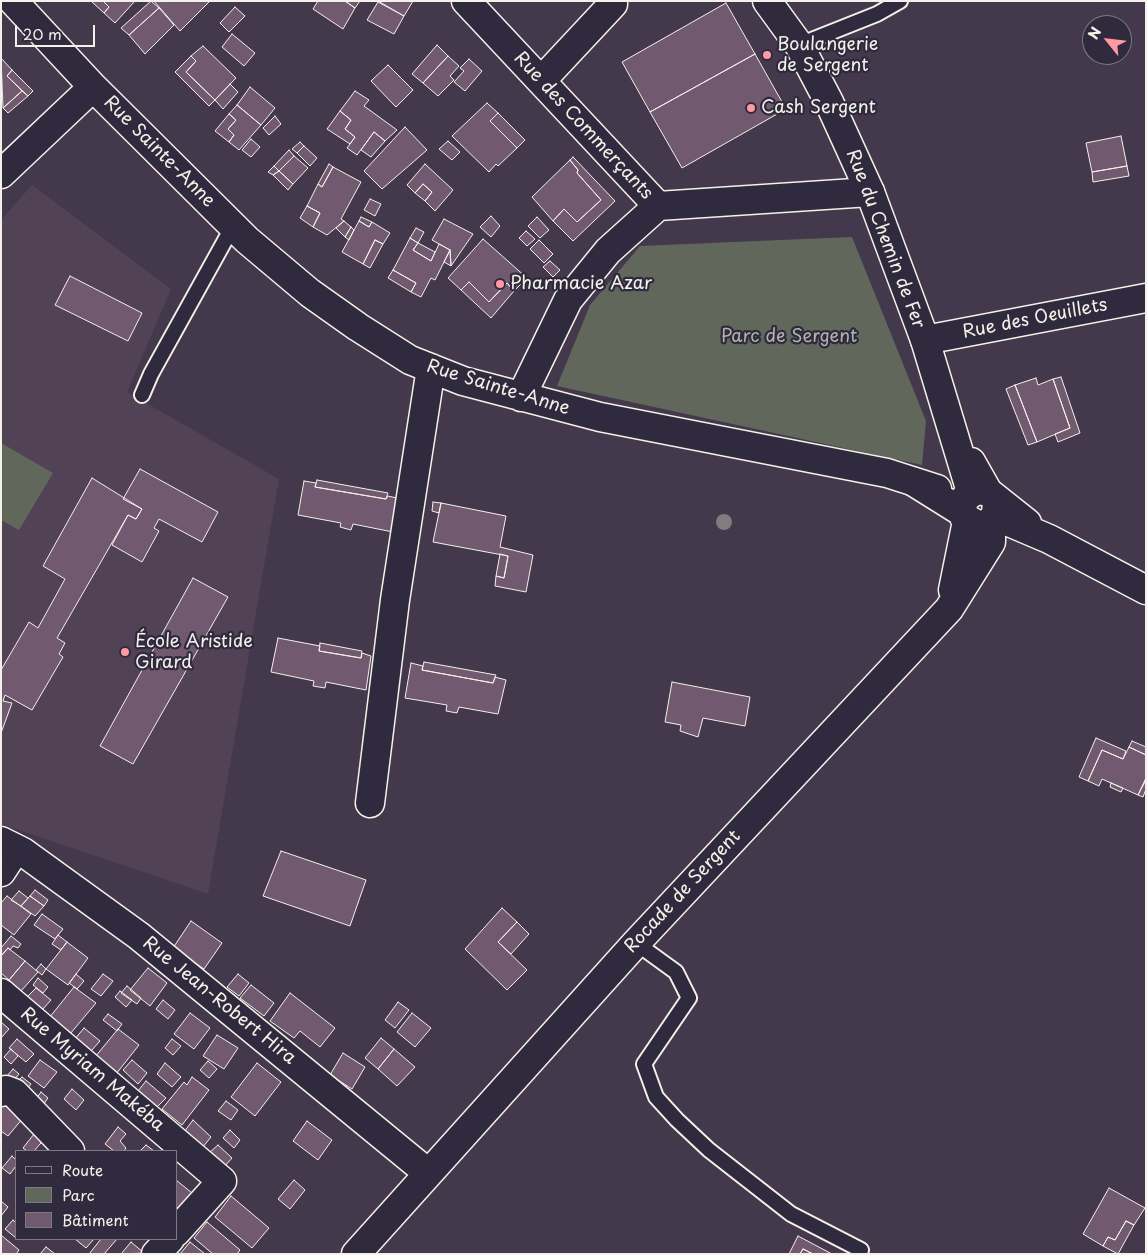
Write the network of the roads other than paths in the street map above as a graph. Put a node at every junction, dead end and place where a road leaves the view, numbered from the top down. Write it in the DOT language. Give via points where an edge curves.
graph roads {
  1 [pos="13,1"];
  2 [pos="466,1"];
  3 [pos="610,1"];
  4 [pos="767,1"];
  5 [pos="900,1"];
  6 [pos="799,45"];
  7 [pos="541,81"];
  8 [pos="93,87"];
  9 [pos="1,174"];
  10 [pos="870,192"];
  11 [pos="658,206"];
  12 [pos="232,226"];
  13 [pos="1146,298"];
  14 [pos="924,340"];
  15 [pos="431,368"];
  16 [pos="142,395"];
  17 [pos="521,398"];
  18 [pos="982,508"];
  19 [pos="1146,590"];
  20 [pos="370,803"];
  21 [pos="9,845"];
  22 [pos="1,872"];
  23 [pos="636,943"];
  24 [pos="1,993"];
  25 [pos="1,1092"];
  26 [pos="69,1150"];
  27 [pos="428,1172"];
  28 [pos="178,1227"];
  29 [pos="861,1250"];
  30 [pos="356,1254"];
  1 -- 8 [label="street, Rue Sainte-Anne"];
  2 -- 7 [label="street, Rue des Commerçants"];
  3 -- 7 [label="street" via="613,4"];
  4 -- 6 [label="street, Rue du Chemin de Fer"];
  5 -- 6 [label="lane" via="877,14"];
  6 -- 10 [label="street, Rue du Chemin de Fer"];
  7 -- 11 [label="street, Rue des Commerçants"];
  8 -- 9 [label="street"];
  8 -- 12 [label="street, Rue Sainte-Anne"];
  10 -- 11 [label="street, Rue des Commerçants"];
  10 -- 14 [label="street, Rue du Chemin de Fer"];
  11 -- 17 [label="street" via="608,251 568,300"];
  12 -- 15 [label="street, Rue Sainte-Anne" via="310,293 402,355"];
  12 -- 16 [label="lane"];
  13 -- 14 [label="street, Rue des Oeuillets"];
  14 -- 18 [label="street, Rue du Chemin de Fer" via="949,421"];
  15 -- 17 [label="street, Rue Sainte-Anne"];
  15 -- 20 [label="street" via="394,600"];
  17 -- 18 [label="street, Rue Sainte-Anne" via="677,434 887,474"];
  18 -- 19 [label="street"];
  18 -- 23 [label="street, Rocade de Sergent" via="949,609"];
  21 -- 22 [label="street"];
  21 -- 27 [label="street, Rue Jean-Robert Hira" via="139,936"];
  23 -- 27 [label="street, Rocade de Sergent"];
  23 -- 29 [label="lane" via="676,972 689,998 644,1064 656,1097 710,1150 784,1209"];
  24 -- 28 [label="street, Rue Myriam Makéba" via="222,1181"];
  25 -- 26 [label="street" via="14,1093"];
  27 -- 30 [label="street, Rocade de Sergent"];
}
